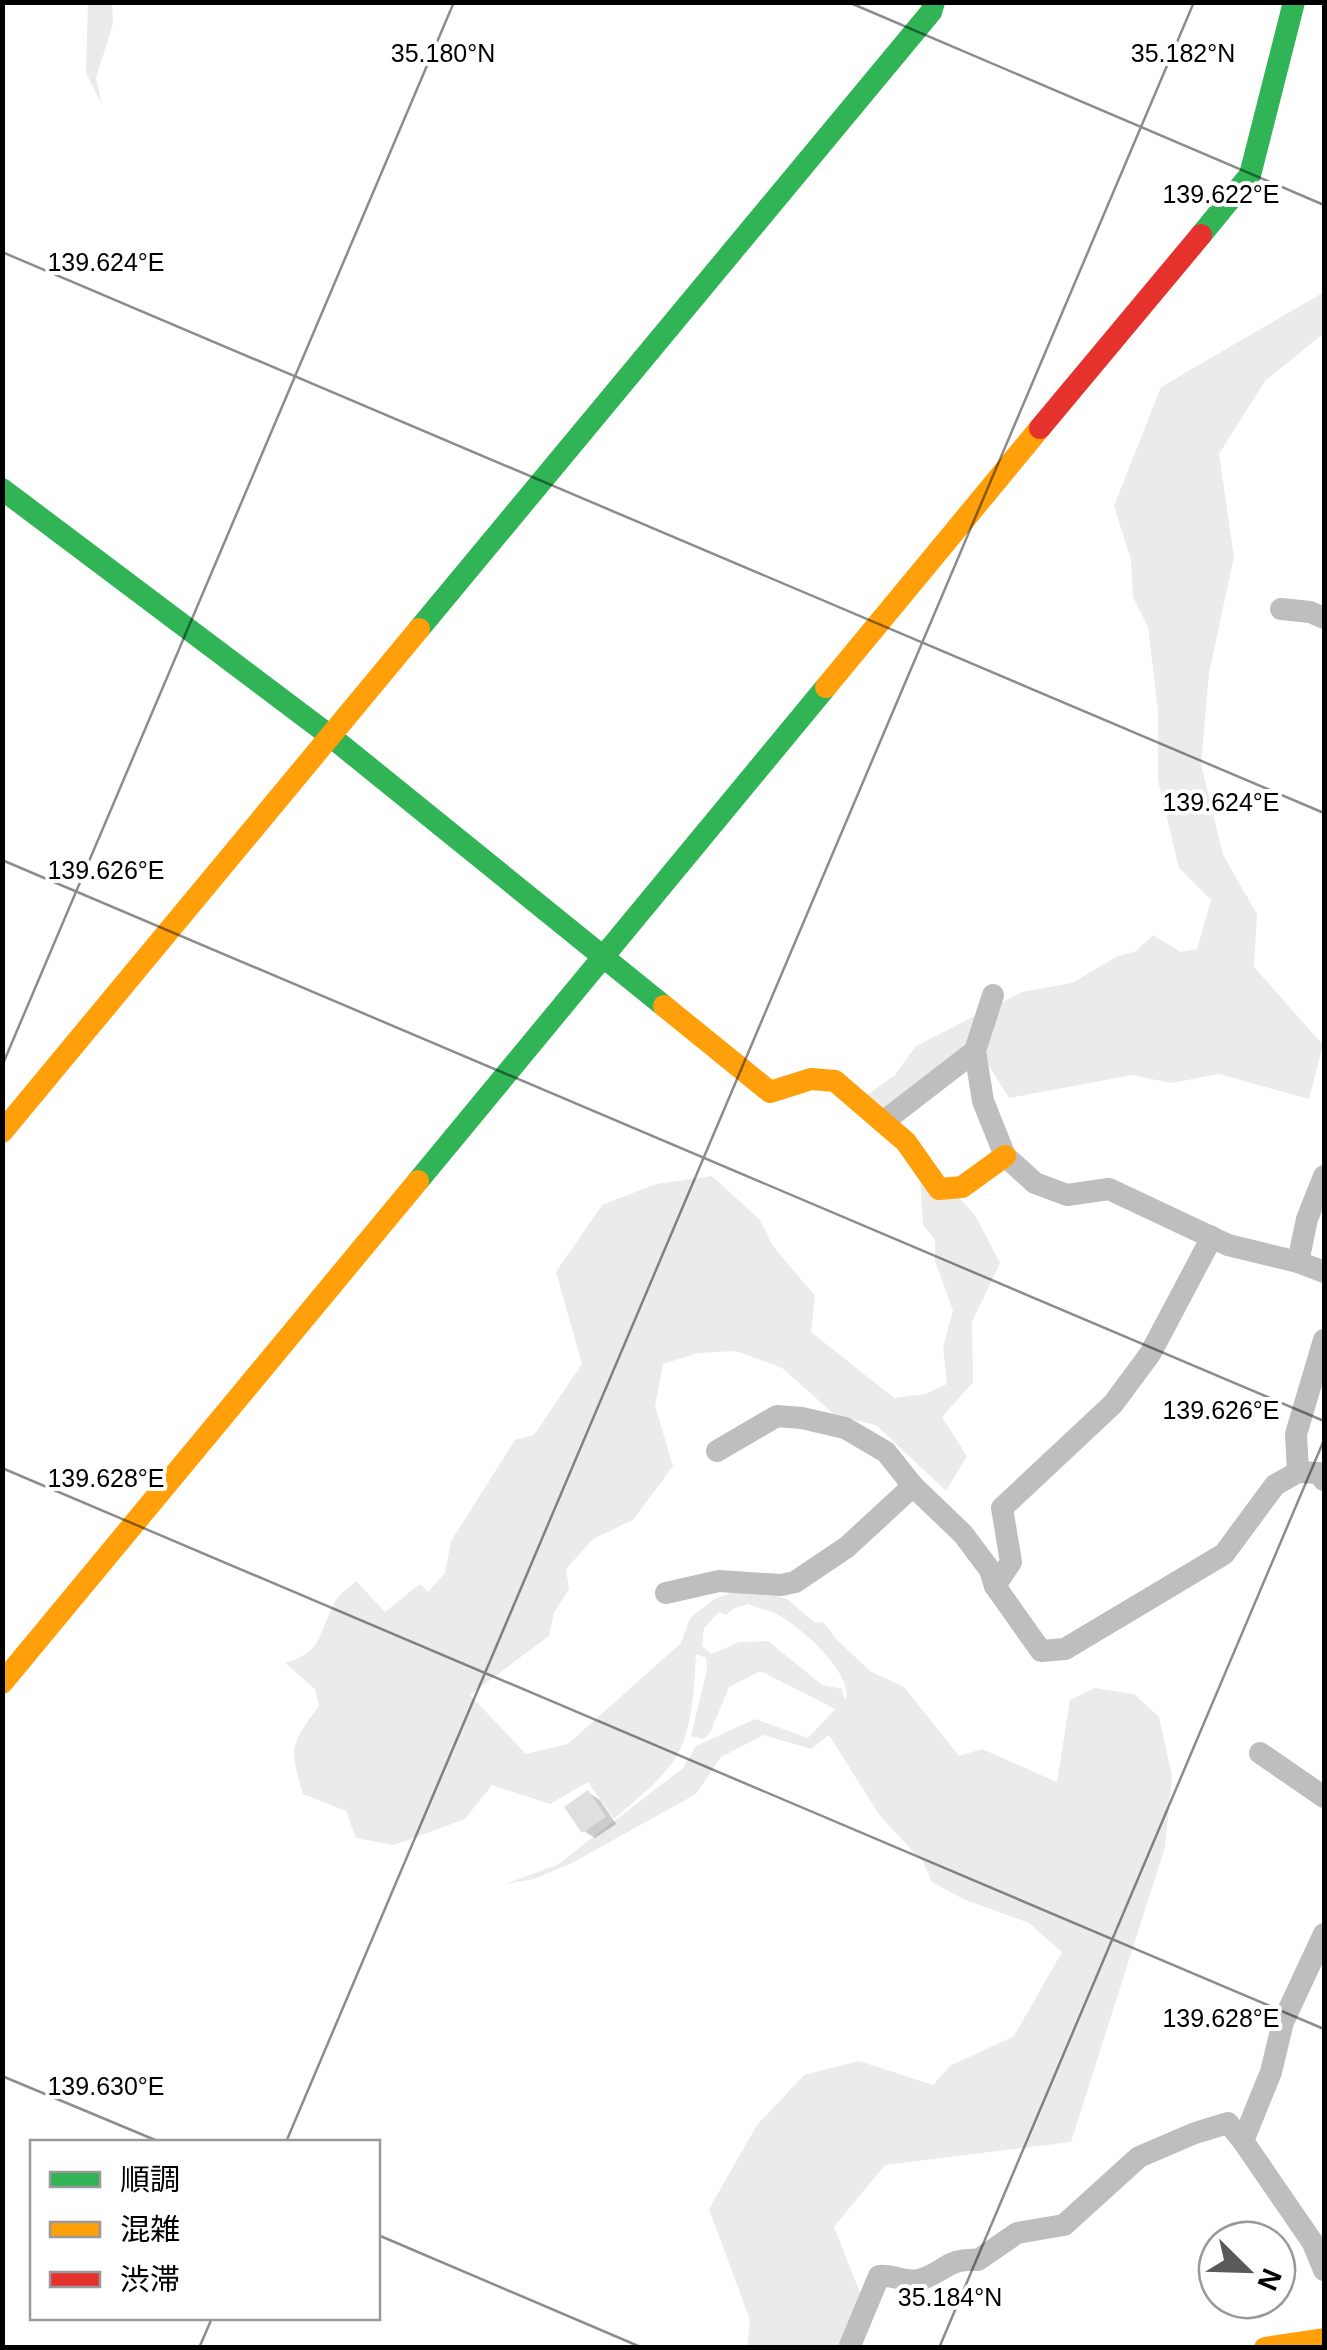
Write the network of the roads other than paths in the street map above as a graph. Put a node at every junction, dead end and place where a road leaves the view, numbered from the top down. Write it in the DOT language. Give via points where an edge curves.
graph roads {
  1 [pos="934,2"];
  2 [pos="1294,2"];
  3 [pos="2,489"];
  4 [pos="1282,609"];
  5 [pos="1324,618"];
  6 [pos="329,735"];
  7 [pos="603,955"];
  8 [pos="993,996"];
  9 [pos="975,1051"];
  10 [pos="883,1122"];
  11 [pos="2,1132"];
  12 [pos="1005,1156"];
  13 [pos="1324,1176"];
  14 [pos="1212,1237"];
  15 [pos="1298,1262"];
  16 [pos="1324,1272"];
  17 [pos="1324,1340"];
  18 [pos="716,1450"];
  19 [pos="1298,1472"];
  20 [pos="1324,1480"];
  21 [pos="913,1486"];
  22 [pos="995,1586"];
  23 [pos="666,1593"];
  24 [pos="2,1683"];
  25 [pos="1260,1753"];
  26 [pos="1324,1798"];
  27 [pos="1324,1934"];
  28 [pos="1243,2141"];
  29 [pos="1324,2270"];
  30 [pos="1324,2338"];
  31 [pos="848,2348"];
  32 [pos="1265,2348"];
  1 -- 6 [label="main road"];
  2 -- 7 [label="main road" via="1250,175"];
  3 -- 6 [label="main road"];
  4 -- 5 [label="street"];
  6 -- 7 [label="main road"];
  6 -- 11 [label="main road"];
  7 -- 10 [label="main road" via="770,1092 811,1079 835,1081"];
  7 -- 24 [label="main road"];
  8 -- 9 [label="street"];
  9 -- 10 [label="street"];
  9 -- 12 [label="street" via="983,1101"];
  10 -- 12 [label="main road" via="906,1142 939,1190 962,1187"];
  12 -- 14 [label="street" via="1035,1183 1068,1195 1109,1189"];
  13 -- 15 [label="street"];
  14 -- 15 [label="street"];
  14 -- 22 [label="street" via="1150,1354 1112,1404 1002,1508 1011,1562"];
  15 -- 16 [label="street"];
  17 -- 19 [label="street" via="1296,1434"];
  18 -- 21 [label="street" via="777,1416 802,1418 845,1428 886,1452"];
  19 -- 20 [label="street"];
  19 -- 22 [label="street" via="1275,1485 1224,1554 1065,1650 1041,1651"];
  21 -- 22 [label="street" via="963,1534"];
  21 -- 23 [label="street" via="847,1547 795,1582 719,1581"];
  25 -- 26 [label="street"];
  27 -- 28 [label="street" via="1282,2022"];
  28 -- 29 [label="street" via="1313,2243"];
  28 -- 31 [label="street" via="1228,2123 1194,2134 1139,2158 1064,2225 1017,2233 978,2260 960,2258 916,2280 879,2276"];
  30 -- 32 [label="main road"];
}
